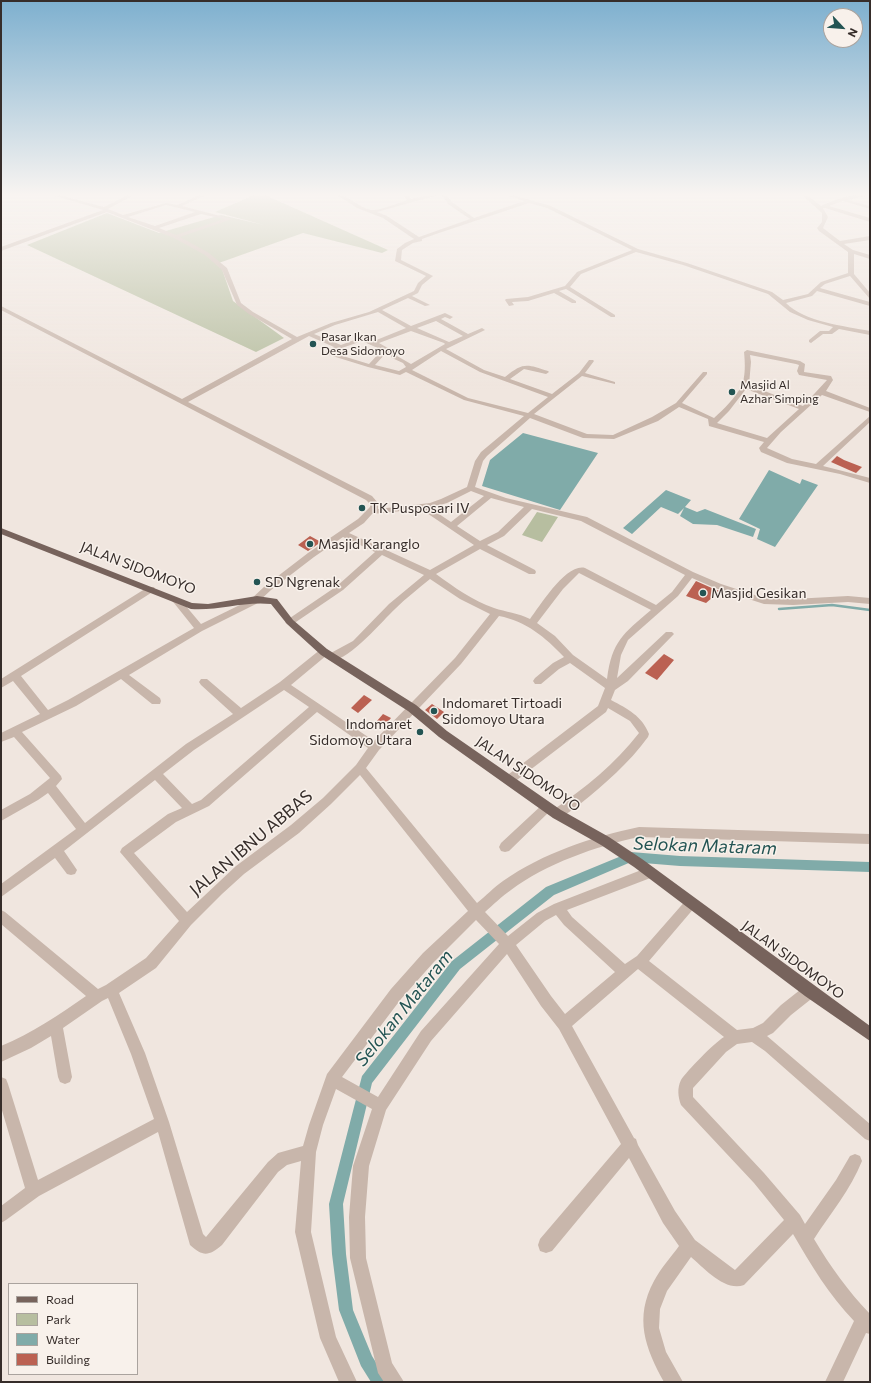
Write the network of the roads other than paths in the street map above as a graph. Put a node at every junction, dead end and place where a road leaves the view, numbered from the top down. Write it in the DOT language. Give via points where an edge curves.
graph roads {
  1 [pos="214,260"];
  2 [pos="398,260"];
  3 [pos="612,260"];
  4 [pos="669,260"];
  5 [pos="851,260"];
  6 [pos="851,274"];
  7 [pos="567,287"];
  8 [pos="816,289"];
  9 [pos="555,291"];
  10 [pos="408,296"];
  11 [pos="870,297"];
  12 [pos="574,302"];
  13 [pos="782,302"];
  14 [pos="870,304"];
  15 [pos="427,305"];
  16 [pos="511,305"];
  17 [pos="1,308"];
  18 [pos="378,310"];
  19 [pos="613,316"];
  20 [pos="450,317"];
  21 [pos="437,319"];
  22 [pos="838,326"];
  23 [pos="410,328"];
  24 [pos="482,330"];
  25 [pos="870,333"];
  26 [pos="308,334"];
  27 [pos="468,336"];
  28 [pos="297,339"];
  29 [pos="811,341"];
  30 [pos="374,343"];
  31 [pos="449,344"];
  32 [pos="339,346"];
  33 [pos="442,349"];
  34 [pos="386,350"];
  35 [pos="591,361"];
  36 [pos="370,366"];
  37 [pos="409,368"];
  38 [pos="546,372"];
  39 [pos="704,373"];
  40 [pos="581,374"];
  41 [pos="505,380"];
  42 [pos="612,383"];
  43 [pos="745,386"];
  44 [pos="822,392"];
  45 [pos="552,396"];
  46 [pos="182,402"];
  47 [pos="678,404"];
  48 [pos="803,408"];
  49 [pos="870,410"];
  50 [pos="529,415"];
  51 [pos="870,418"];
  52 [pos="712,424"];
  53 [pos="768,440"];
  54 [pos="818,466"];
  55 [pos="870,481"];
  56 [pos="471,488"];
  57 [pos="489,496"];
  58 [pos="423,506"];
  59 [pos="530,507"];
  60 [pos="370,512"];
  61 [pos="451,526"];
  62 [pos="1,531"];
  63 [pos="344,534"];
  64 [pos="480,545"];
  65 [pos="381,551"];
  66 [pos="532,572"];
  67 [pos="430,574"];
  68 [pos="690,574"];
  69 [pos="151,589"];
  70 [pos="257,599"];
  71 [pos="177,601"];
  72 [pos="870,601"];
  73 [pos="658,610"];
  74 [pos="496,613"];
  75 [pos="290,622"];
  76 [pos="532,623"];
  77 [pos="199,630"];
  78 [pos="669,634"];
  79 [pos="328,655"];
  80 [pos="570,658"];
  81 [pos="121,674"];
  82 [pos="16,676"];
  83 [pos="538,681"];
  84 [pos="204,682"];
  85 [pos="1,684"];
  86 [pos="284,685"];
  87 [pos="611,687"];
  88 [pos="156,701"];
  89 [pos="606,702"];
  90 [pos="316,707"];
  91 [pos="412,708"];
  92 [pos="240,714"];
  93 [pos="46,715"];
  94 [pos="15,731"];
  95 [pos="1,738"];
  96 [pos="375,747"];
  97 [pos="360,768"];
  98 [pos="156,774"];
  99 [pos="509,780"];
  100 [pos="49,786"];
  101 [pos="547,807"];
  102 [pos="190,809"];
  103 [pos="557,814"];
  104 [pos="1,816"];
  105 [pos="84,830"];
  106 [pos="870,839"];
  107 [pos="605,841"];
  108 [pos="505,847"];
  109 [pos="56,850"];
  110 [pos="71,870"];
  111 [pos="649,873"];
  112 [pos="1,891"];
  113 [pos="691,903"];
  114 [pos="558,908"];
  115 [pos="480,914"];
  116 [pos="1,916"];
  117 [pos="187,921"];
  118 [pos="503,939"];
  119 [pos="640,962"];
  120 [pos="625,973"];
  121 [pos="112,990"];
  122 [pos="810,991"];
  123 [pos="97,996"];
  124 [pos="564,1024"];
  125 [pos="56,1025"];
  126 [pos="870,1034"];
  127 [pos="735,1036"];
  128 [pos="754,1036"];
  129 [pos="1,1055"];
  130 [pos="64,1077"];
  131 [pos="336,1081"];
  132 [pos="1,1084"];
  133 [pos="374,1102"];
  134 [pos="162,1122"];
  135 [pos="870,1134"];
  136 [pos="630,1144"];
  137 [pos="309,1152"];
  138 [pos="855,1161"];
  139 [pos="34,1191"];
  140 [pos="1,1215"];
  141 [pos="794,1221"];
  142 [pos="805,1238"];
  143 [pos="546,1245"];
  144 [pos="689,1246"];
  145 [pos="867,1323"];
  146 [pos="348,1382"];
  147 [pos="395,1382"];
  148 [pos="674,1382"];
  149 [pos="834,1382"];
  1 -- 28 [label="street" via="227,273 240,304"];
  2 -- 10 [label="street" via="430,276 420,284 416,292"];
  3 -- 7 [label="street" via="579,273"];
  4 -- 13 [label="street" via="761,289 774,294"];
  5 -- 6 [label="street"];
  6 -- 8 [label="street" via="824,282"];
  6 -- 11 [label="street"];
  7 -- 9 [label="street"];
  7 -- 19 [label="street"];
  8 -- 13 [label="street" via="810,295"];
  8 -- 14 [label="street"];
  9 -- 12 [label="street"];
  9 -- 16 [label="street" via="531,300 508,300"];
  10 -- 15 [label="street"];
  10 -- 18 [label="street"];
  13 -- 22 [label="street" via="803,316"];
  17 -- 46 [label="street"];
  18 -- 23 [label="street"];
  18 -- 26 [label="street"];
  20 -- 21 [label="street" via="445,315"];
  21 -- 23 [label="street"];
  21 -- 27 [label="street"];
  22 -- 25 [label="street"];
  22 -- 29 [label="street" via="830,333 822,332"];
  23 -- 30 [label="street"];
  23 -- 31 [label="street"];
  24 -- 27 [label="street"];
  26 -- 28 [label="street"];
  26 -- 32 [label="street"];
  27 -- 31 [label="street"];
  28 -- 46 [label="street"];
  30 -- 32 [label="street" via="362,339"];
  30 -- 34 [label="street"];
  31 -- 33 [label="street"];
  32 -- 36 [label="street" via="328,353"];
  33 -- 37 [label="street"];
  33 -- 41 [label="street" via="476,368"];
  34 -- 36 [label="street"];
  34 -- 37 [label="street" via="405,362"];
  35 -- 40 [label="street"];
  36 -- 37 [label="street" via="397,373"];
  37 -- 50 [label="street" via="466,399"];
  38 -- 41 [label="street" via="520,367"];
  39 -- 47 [label="street"];
  40 -- 42 [label="street"];
  40 -- 45 [label="street"];
  41 -- 45 [label="street"];
  43 -- 44 [label="street" via="749,352 798,362 802,364 801,374 829,377 830,380"];
  43 -- 48 [label="street"];
  43 -- 52 [label="street" via="728,410"];
  44 -- 48 [label="street"];
  44 -- 49 [label="street"];
  45 -- 50 [label="street"];
  46 -- 60 [label="street" via="369,498 374,503 374,508"];
  47 -- 50 [label="street" via="655,418 611,438 582,436"];
  47 -- 52 [label="street" via="711,418"];
  48 -- 53 [label="street"];
  50 -- 56 [label="street" via="481,457"];
  51 -- 54 [label="street"];
  52 -- 53 [label="street"];
  53 -- 54 [label="street" via="763,448 766,452"];
  54 -- 55 [label="street"];
  56 -- 57 [label="street"];
  56 -- 58 [label="street" via="444,501"];
  57 -- 59 [label="street"];
  57 -- 61 [label="street"];
  58 -- 60 [label="street"];
  58 -- 61 [label="street"];
  59 -- 64 [label="street" via="501,534"];
  59 -- 68 [label="street" via="571,515 597,525"];
  60 -- 63 [label="street"];
  61 -- 64 [label="street"];
  62 -- 69 [label="main road, JALAN SIDOMOYO"];
  63 -- 65 [label="street"];
  63 -- 70 [label="street" via="311,555"];
  64 -- 66 [label="street"];
  64 -- 67 [label="street"];
  65 -- 67 [label="street"];
  65 -- 75 [label="street" via="340,588"];
  67 -- 74 [label="street" via="468,600"];
  67 -- 79 [label="street" via="392,606 356,643"];
  68 -- 72 [label="street" via="764,601"];
  68 -- 73 [label="street" via="675,594"];
  69 -- 71 [label="main road, JALAN SIDOMOYO"];
  69 -- 82 [label="street"];
  70 -- 71 [label="main road, JALAN SIDOMOYO" via="208,607 191,606"];
  70 -- 75 [label="main road, JALAN SIDOMOYO" via="274,601"];
  70 -- 77 [label="street"];
  71 -- 77 [label="street"];
  73 -- 76 [label="street" via="621,589 579,570 566,581"];
  73 -- 87 [label="street" via="624,638 619,646 614,657"];
  74 -- 76 [label="street"];
  74 -- 91 [label="street, JALAN IBNU ABBAS" via="458,661"];
  75 -- 79 [label="main road, JALAN SIDOMOYO"];
  76 -- 80 [label="street" via="555,641"];
  77 -- 81 [label="street"];
  78 -- 87 [label="street" via="625,678"];
  79 -- 86 [label="street"];
  79 -- 91 [label="main road, JALAN SIDOMOYO"];
  80 -- 83 [label="street"];
  80 -- 87 [label="street"];
  81 -- 88 [label="street"];
  81 -- 93 [label="street"];
  82 -- 85 [label="street"];
  82 -- 93 [label="street"];
  84 -- 92 [label="street"];
  86 -- 90 [label="street"];
  86 -- 92 [label="street"];
  87 -- 89 [label="street"];
  89 -- 99 [label="street" via="596,714"];
  89 -- 103 [label="street" via="636,719 644,734 606,775"];
  90 -- 96 [label="street"];
  90 -- 102 [label="street" via="205,802"];
  91 -- 96 [label="street, JALAN IBNU ABBAS"];
  91 -- 99 [label="main road, JALAN SIDOMOYO" via="442,734"];
  92 -- 98 [label="street" via="190,747"];
  93 -- 94 [label="street"];
  94 -- 95 [label="street"];
  94 -- 100 [label="street" via="57,779"];
  96 -- 97 [label="street, JALAN IBNU ABBAS"];
  97 -- 115 [label="street"];
  97 -- 117 [label="street, JALAN IBNU ABBAS" via="295,829 240,870"];
  98 -- 102 [label="street"];
  98 -- 105 [label="street"];
  99 -- 101 [label="main road, JALAN SIDOMOYO"];
  100 -- 104 [label="street"];
  100 -- 105 [label="street"];
  101 -- 103 [label="main road, JALAN SIDOMOYO"];
  101 -- 108 [label="street"];
  102 -- 117 [label="street" via="172,818 126,852"];
  103 -- 107 [label="main road, JALAN SIDOMOYO"];
  105 -- 109 [label="street"];
  106 -- 107 [label="street" via="639,832"];
  107 -- 111 [label="main road, JALAN SIDOMOYO"];
  107 -- 115 [label="street" via="566,854 507,885"];
  109 -- 110 [label="street"];
  109 -- 112 [label="street"];
  111 -- 113 [label="main road, JALAN SIDOMOYO"];
  111 -- 114 [label="street"];
  113 -- 119 [label="street"];
  113 -- 122 [label="main road, JALAN SIDOMOYO"];
  114 -- 118 [label="street"];
  114 -- 120 [label="street" via="568,921"];
  115 -- 118 [label="street"];
  115 -- 131 [label="street" via="428,958 401,988"];
  116 -- 123 [label="street"];
  117 -- 121 [label="street, JALAN IBNU ABBAS" via="151,963"];
  118 -- 124 [label="street"];
  118 -- 133 [label="street"];
  119 -- 120 [label="street" via="634,962"];
  119 -- 127 [label="street"];
  120 -- 124 [label="street"];
  121 -- 123 [label="street, JALAN IBNU ABBAS"];
  121 -- 134 [label="street"];
  122 -- 126 [label="main road, JALAN SIDOMOYO"];
  122 -- 128 [label="street" via="768,1028"];
  123 -- 125 [label="street, JALAN IBNU ABBAS"];
  124 -- 136 [label="street"];
  125 -- 129 [label="street, JALAN IBNU ABBAS"];
  125 -- 130 [label="street"];
  127 -- 128 [label="street"];
  127 -- 141 [label="street" via="721,1047 687,1084 686,1100 759,1178"];
  128 -- 135 [label="street" via="770,1046"];
  131 -- 133 [label="street"];
  131 -- 137 [label="street" via="316,1125"];
  132 -- 139 [label="street"];
  133 -- 147 [label="street" via="361,1166 357,1217 358,1258 384,1367"];
  134 -- 137 [label="street" via="196,1239 203,1246 216,1239 283,1158"];
  134 -- 139 [label="street"];
  136 -- 143 [label="street"];
  136 -- 144 [label="street" via="669,1217"];
  137 -- 146 [label="street" via="303,1232 328,1338"];
  138 -- 142 [label="street"];
  139 -- 140 [label="street"];
  141 -- 142 [label="street"];
  141 -- 144 [label="street" via="738,1279 729,1277"];
  142 -- 145 [label="street" via="823,1270 846,1301"];
  144 -- 148 [label="street" via="660,1286 652,1309 651,1328 658,1355"];
  145 -- 149 [label="street"];
}
